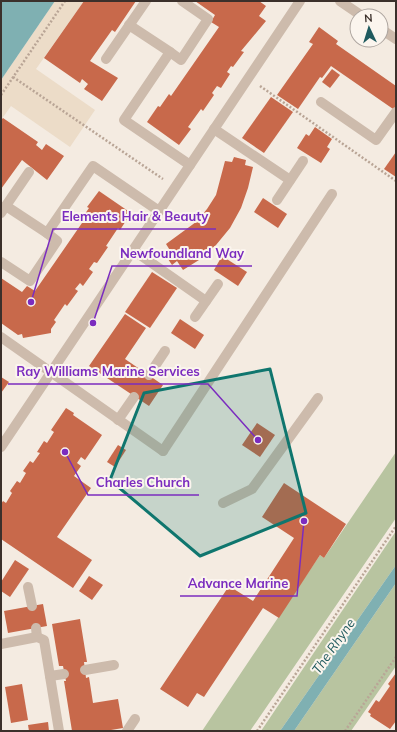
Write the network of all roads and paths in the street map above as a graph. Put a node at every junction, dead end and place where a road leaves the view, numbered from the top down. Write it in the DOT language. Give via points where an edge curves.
graph roads {
  1 [pos="65,1"];
  2 [pos="146,1"];
  3 [pos="182,1"];
  4 [pos="300,1"];
  5 [pos="340,1"];
  6 [pos="350,8"];
  7 [pos="130,25"];
  8 [pos="170,52"];
  9 [pos="106,59"];
  10 [pos="13,77"];
  11 [pos="248,78"];
  12 [pos="1,95"];
  13 [pos="321,102"];
  14 [pos="396,112"];
  15 [pos="214,129"];
  16 [pos="303,161"];
  17 [pos="190,165"];
  18 [pos="29,172"];
  19 [pos="290,180"];
  20 [pos="396,181"];
  21 [pos="175,187"];
  22 [pos="332,194"];
  23 [pos="277,200"];
  24 [pos="3,209"];
  25 [pos="159,211"];
  26 [pos="47,233"];
  27 [pos="133,250"];
  28 [pos="1,262"];
  29 [pos="218,284"];
  30 [pos="206,302"];
  31 [pos="195,317"];
  32 [pos="1,338"];
  33 [pos="165,351"];
  34 [pos="50,373"];
  35 [pos="149,375"];
  36 [pos="134,397"];
  37 [pos="318,398"];
  38 [pos="118,420"];
  39 [pos="1,447"];
  40 [pos="223,503"];
  41 [pos="396,526"];
  42 [pos="28,587"];
  43 [pos="32,606"];
  44 [pos="1,644"];
  45 [pos="396,657"];
  46 [pos="395,662"];
  47 [pos="114,665"];
  48 [pos="85,670"];
  49 [pos="64,674"];
  50 [pos="50,676"];
  51 [pos="135,719"];
  52 [pos="60,731"];
  53 [pos="127,731"];
  54 [pos="257,731"];
  55 [pos="345,731"];
  1 -- 10 [label="path"];
  2 -- 7 [label="street"];
  3 -- 8 [label="street" via="208,19 181,60"];
  4 -- 11 [label="street"];
  5 -- 6 [label="street"];
  7 -- 8 [label="street"];
  7 -- 9 [label="street"];
  8 -- 17 [label="street" via="124,120"];
  10 -- 12 [label="path"];
  10 -- 21 [label="path"];
  11 -- 15 [label="street"];
  11 -- 20 [label="path"];
  13 -- 14 [label="street" via="376,140"];
  15 -- 17 [label="street"];
  15 -- 19 [label="street"];
  16 -- 19 [label="street"];
  17 -- 21 [label="street"];
  18 -- 24 [label="street"];
  19 -- 23 [label="street"];
  21 -- 25 [label="street"];
  22 -- 38 [label="street" via="163,451"];
  24 -- 26 [label="street"];
  25 -- 26 [label="street" via="93,166"];
  25 -- 27 [label="street"];
  26 -- 28 [label="street" via="57,241 30,281"];
  27 -- 30 [label="street"];
  27 -- 34 [label="street"];
  29 -- 30 [label="street"];
  30 -- 31 [label="street"];
  32 -- 34 [label="street"];
  33 -- 35 [label="street"];
  34 -- 38 [label="street"];
  34 -- 39 [label="street"];
  36 -- 38 [label="street"];
  37 -- 40 [label="street" via="252,489"];
  41 -- 54 [label="path"];
  42 -- 43 [label="street"];
  44 -- 50 [label="street" via="36,632 45,642"];
  45 -- 46 [label="path"];
  46 -- 55 [label="path"];
  47 -- 48 [label="street"];
  49 -- 50 [label="street"];
  50 -- 52 [label="street"];
  51 -- 53 [label="street"];
}
